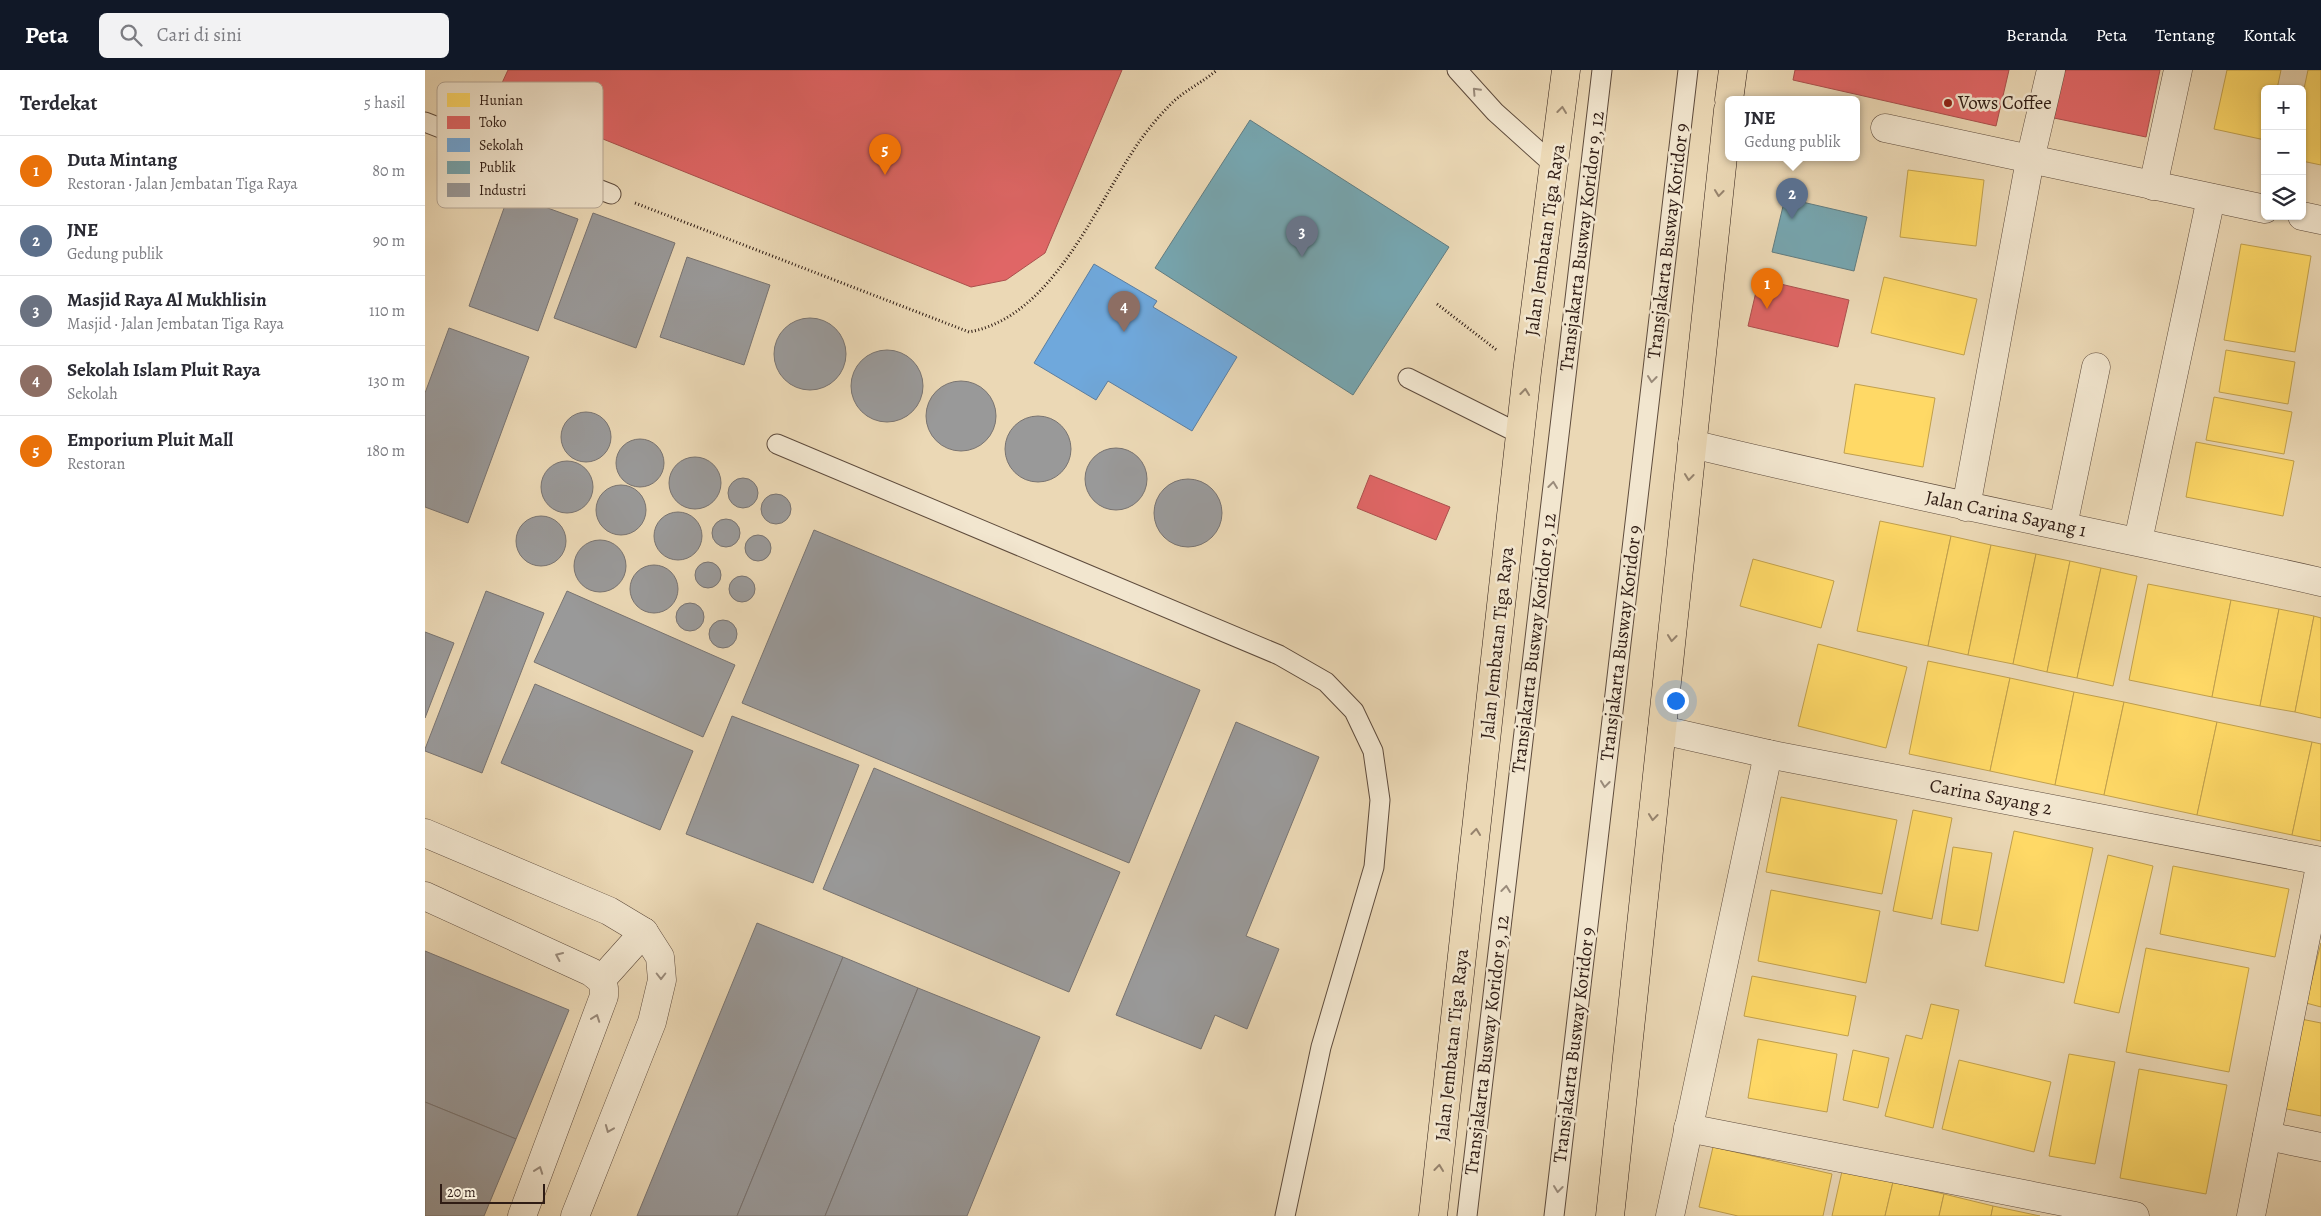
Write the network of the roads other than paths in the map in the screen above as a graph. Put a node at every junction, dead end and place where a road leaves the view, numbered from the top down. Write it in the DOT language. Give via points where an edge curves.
graph roads {
  1 [pos="1457,70"];
  2 [pos="1566,70"];
  3 [pos="1602,70"];
  4 [pos="1688,70"];
  5 [pos="1733,70"];
  6 [pos="2051,70"];
  7 [pos="2178,70"];
  8 [pos="1730,96"];
  9 [pos="425,122"];
  10 [pos="437,127"];
  11 [pos="1885,128"];
  12 [pos="1725,138"];
  13 [pos="2030,160"];
  14 [pos="1555,166"];
  15 [pos="2153,186"];
  16 [pos="603,191"];
  17 [pos="611,194"];
  18 [pos="2211,198"];
  19 [pos="2261,208"];
  20 [pos="2306,217"];
  21 [pos="2321,220"];
  22 [pos="2096,368"];
  23 [pos="1408,378"];
  24 [pos="1520,434"];
  25 [pos="777,444"];
  26 [pos="1692,444"];
  27 [pos="1966,507"];
  28 [pos="2063,526"];
  29 [pos="2138,541"];
  30 [pos="2321,582"];
  31 [pos="1662,730"];
  32 [pos="1768,754"];
  33 [pos="425,833"];
  34 [pos="2321,861"];
  35 [pos="425,896"];
  36 [pos="644,932"];
  37 [pos="601,980"];
  38 [pos="1688,1128"];
  39 [pos="2267,1136"];
  40 [pos="2321,1148"];
  41 [pos="522,1216"];
  42 [pos="575,1216"];
  43 [pos="1285,1216"];
  44 [pos="1433,1216"];
  45 [pos="1467,1216"];
  46 [pos="1554,1216"];
  47 [pos="1610,1216"];
  48 [pos="1670,1216"];
  49 [pos="2135,1216"];
  50 [pos="2251,1216"];
  14 -- 1 [label="lane, one-way" via="1495,112"];
  14 -- 2 [label="highway, Jalan Jembatan Tiga Raya, one-way"];
  45 -- 3 [label="lane, Transjakarta Busway Koridor 9, 12, one-way"];
  4 -- 46 [label="lane, Transjakarta Busway Koridor 9, one-way"];
  5 -- 8 [label="highway"];
  6 -- 13 [label="street"];
  7 -- 15 [label="street"];
  9 -- 10 [label="lane"];
  11 -- 13 [label="street"];
  12 -- 26 [label="highway, one-way"];
  13 -- 15 [label="street"];
  13 -- 27 [label="street"];
  24 -- 14 [label="highway, Jalan Jembatan Tiga Raya, one-way"];
  15 -- 18 [label="street"];
  16 -- 17 [label="lane"];
  18 -- 19 [label="street"];
  18 -- 29 [label="street"];
  20 -- 21 [label="street"];
  22 -- 28 [label="street"];
  23 -- 24 [label="lane"];
  44 -- 24 [label="highway, Jalan Jembatan Tiga Raya, one-way"];
  25 -- 43 [label="lane" via="1279,655 1326,682 1355,711 1373,751 1380,800 1374,868 1321,1047"];
  26 -- 27 [label="street, Jalan Carina Sayang 1"];
  26 -- 31 [label="highway, one-way"];
  27 -- 28 [label="street, Jalan Carina Sayang 1"];
  28 -- 29 [label="street, Jalan Carina Sayang 1"];
  29 -- 30 [label="street, Jalan Carina Sayang 1"];
  31 -- 32 [label="street, Carina Sayang 2"];
  31 -- 47 [label="highway, one-way"];
  32 -- 34 [label="street, Carina Sayang 2"];
  32 -- 38 [label="street"];
  33 -- 36 [label="street" via="609,911"];
  34 -- 39 [label="street"];
  37 -- 35 [label="street, one-way" via="577,964"];
  36 -- 37 [label="street"];
  36 -- 42 [label="street, one-way" via="660,957 662,980 652,1022"];
  41 -- 37 [label="street, one-way" via="604,996"];
  38 -- 48 [label="street"];
  38 -- 49 [label="street"];
  39 -- 40 [label="street"];
  39 -- 50 [label="street"];
}
